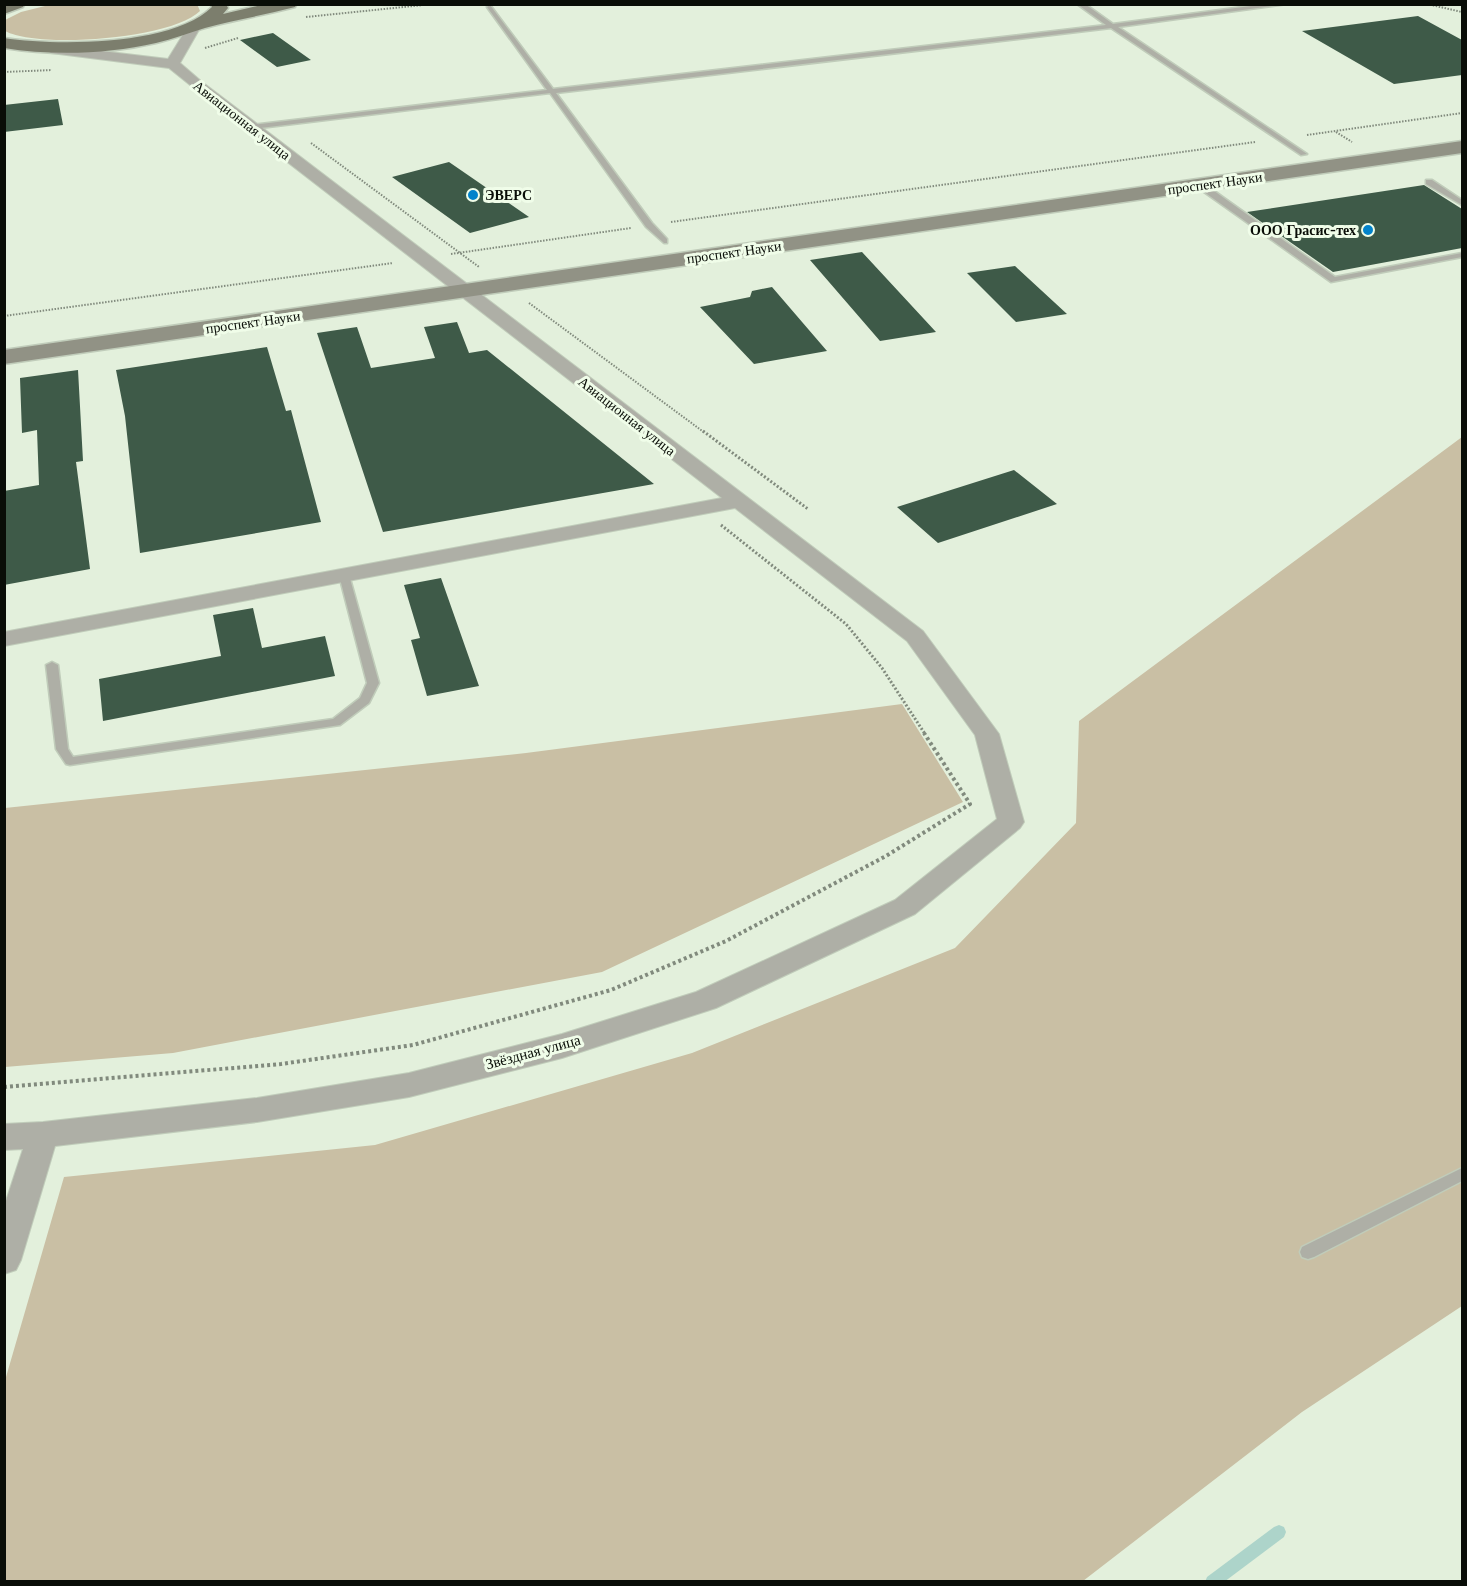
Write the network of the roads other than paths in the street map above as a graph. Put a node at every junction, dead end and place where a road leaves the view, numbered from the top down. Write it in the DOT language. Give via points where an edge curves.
graph roads {
  1 [pos="218,4"];
  2 [pos="289,4"];
  3 [pos="1080,4"];
  4 [pos="1284,4"];
  5 [pos="490,7"];
  6 [pos="200,25"];
  7 [pos="1114,27"];
  8 [pos="8,45"];
  9 [pos="44,48"];
  10 [pos="173,63"];
  11 [pos="551,90"];
  12 [pos="251,127"];
  13 [pos="1462,132"];
  14 [pos="1462,147"];
  15 [pos="1303,154"];
  16 [pos="1428,182"];
  17 [pos="1200,185"];
  18 [pos="1462,203"];
  19 [pos="735,231"];
  20 [pos="645,235"];
  21 [pos="687,238"];
  22 [pos="1462,255"];
  23 [pos="420,268"];
  24 [pos="471,269"];
  25 [pos="441,273"];
  26 [pos="465,291"];
  27 [pos="4,357"];
  28 [pos="737,501"];
  29 [pos="344,575"];
  30 [pos="4,639"];
  31 [pos="52,664"];
  32 [pos="1011,822"];
  33 [pos="43,1135"];
  34 [pos="4,1137"];
  35 [pos="1462,1174"];
  36 [pos="1308,1252"];
  37 [pos="4,1260"];
  1 -- 6 [label="main road" via="217,15"];
  2 -- 6 [label="main road"];
  3 -- 7 [label="lane"];
  4 -- 7 [label="lane"];
  5 -- 11 [label="lane"];
  6 -- 9 [label="main road" via="122,43"];
  6 -- 10 [label="street" via="182,45"];
  7 -- 11 [label="lane"];
  7 -- 15 [label="lane"];
  8 -- 9 [label="main road"];
  9 -- 10 [label="street"];
  10 -- 12 [label="street, Авиационная улица"];
  11 -- 12 [label="lane"];
  11 -- 20 [label="lane"];
  12 -- 23 [label="street, Авиационная улица"];
  13 -- 15 [label="street, проспект Науки"];
  14 -- 17 [label="street, проспект Науки"];
  15 -- 19 [label="street, проспект Науки"];
  16 -- 18 [label="lane"];
  17 -- 22 [label="lane" via="1334,280"];
  17 -- 26 [label="street, проспект Науки"];
  20 -- 21 [label="street, проспект Науки" via="664,241"];
  23 -- 25 [label="street"];
  24 -- 25 [label="street"];
  25 -- 26 [label="street, Авиационная улица"];
  26 -- 27 [label="street, проспект Науки"];
  26 -- 28 [label="street, Авиационная улица"];
  28 -- 29 [label="street"];
  28 -- 32 [label="street, Авиационная улица" via="915,636 987,734"];
  29 -- 30 [label="street"];
  29 -- 31 [label="lane" via="373,683 365,700 336,722 70,760 62,748"];
  32 -- 33 [label="street, Звёздная улица" via="905,907 695,1004 562,1046 409,1085 257,1110"];
  33 -- 34 [label="street, Звёздная улица"];
  33 -- 37 [label="street"];
  35 -- 36 [label="lane"];
}
